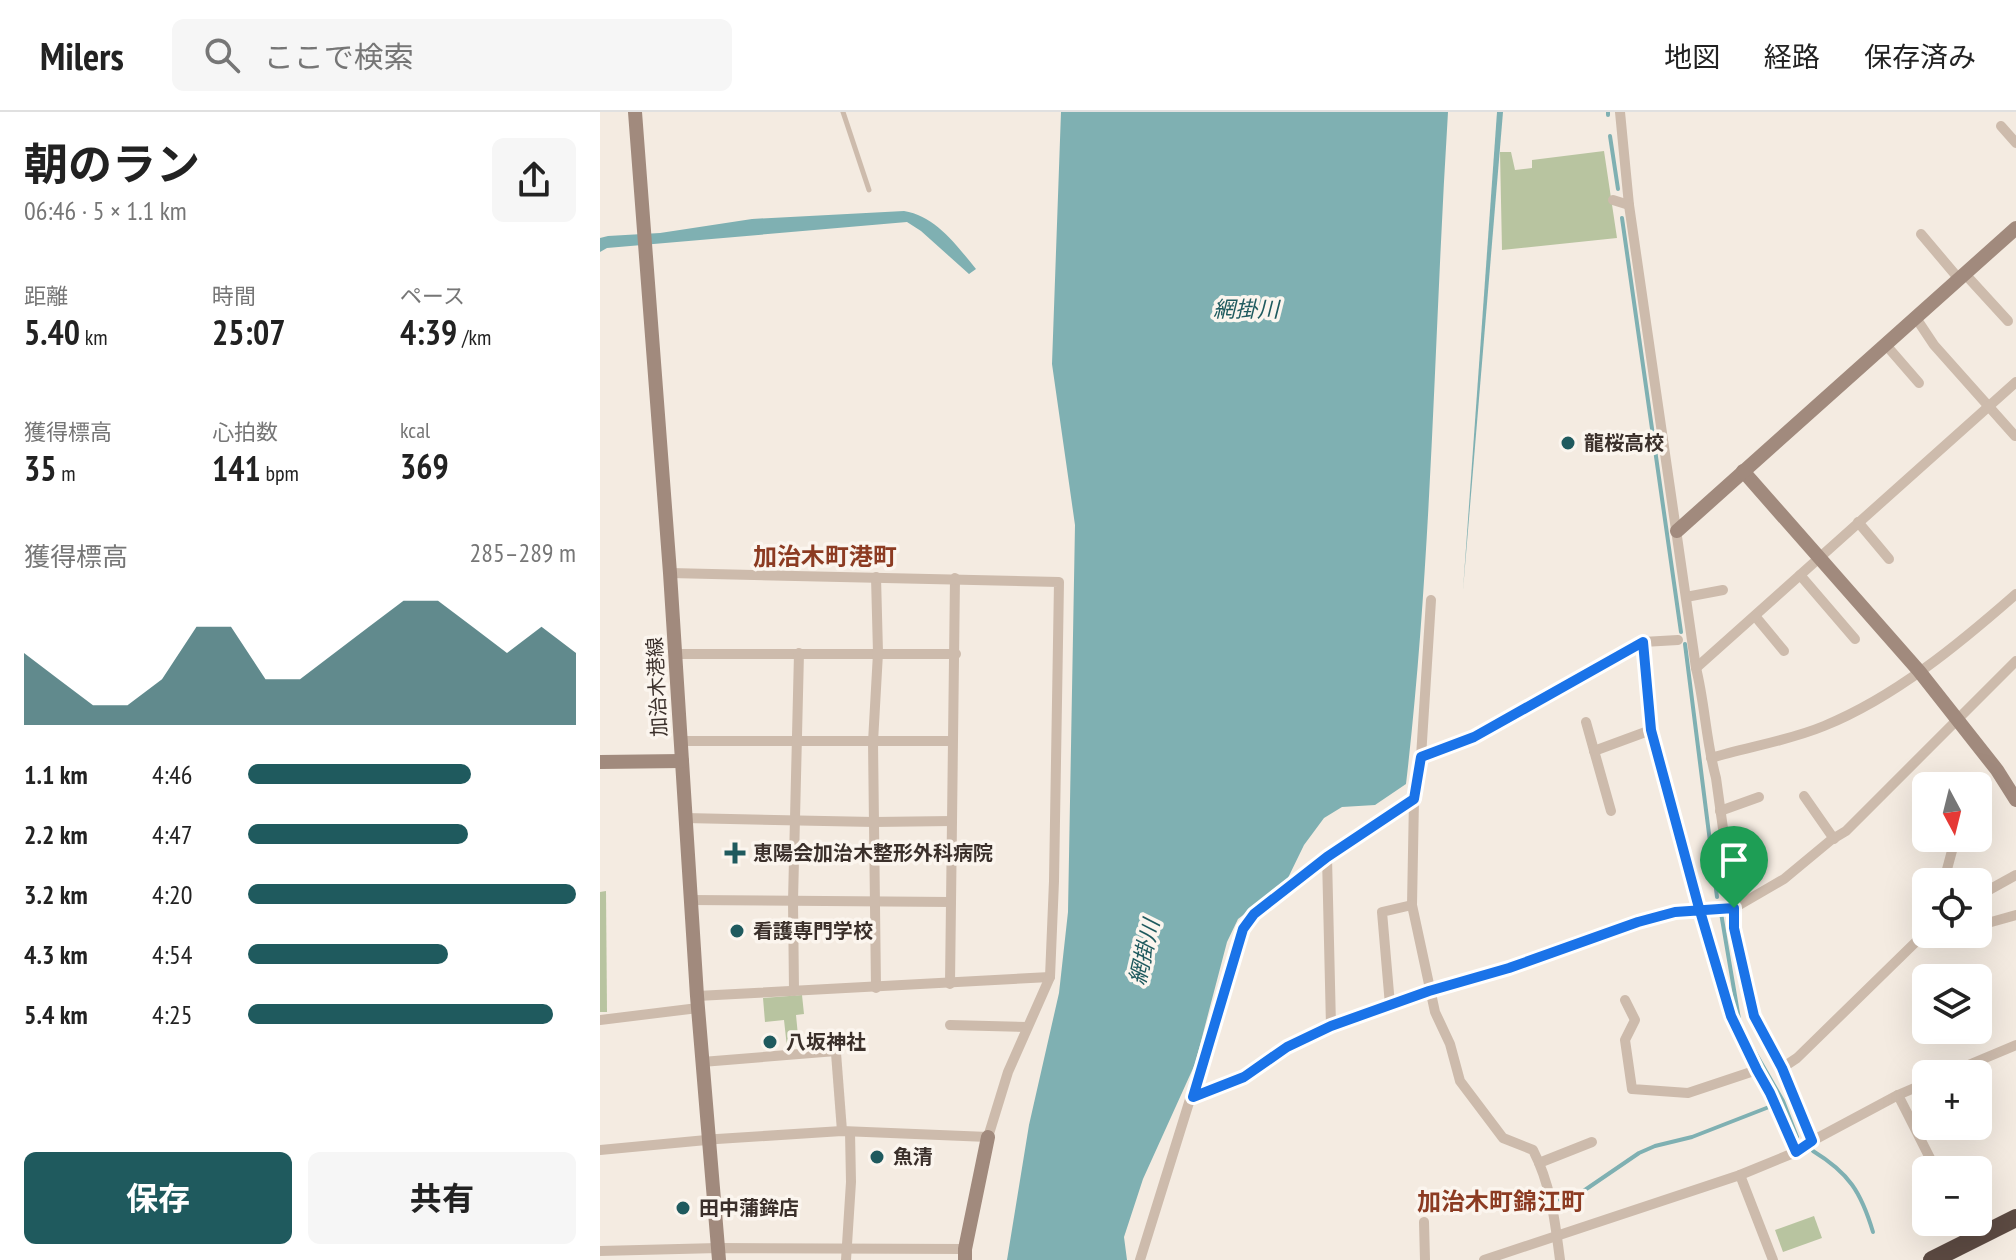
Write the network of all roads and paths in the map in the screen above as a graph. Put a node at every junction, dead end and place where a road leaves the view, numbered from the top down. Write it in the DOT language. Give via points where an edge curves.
graph roads {
  1 [pos="635,112"];
  2 [pos="843,112"];
  3 [pos="1620,112"];
  4 [pos="2001,126"];
  5 [pos="2016,143"];
  6 [pos="869,190"];
  7 [pos="1613,200"];
  8 [pos="1629,205"];
  9 [pos="2016,228"];
  10 [pos="1921,234"];
  11 [pos="1962,276"];
  12 [pos="1916,318"];
  13 [pos="2008,321"];
  14 [pos="1886,345"];
  15 [pos="2016,382"];
  16 [pos="1919,383"];
  17 [pos="1989,406"];
  18 [pos="2015,436"];
  19 [pos="1743,471"];
  20 [pos="1858,522"];
  21 [pos="1677,531"];
  22 [pos="1820,557"];
  23 [pos="1889,559"];
  24 [pos="670,573"];
  25 [pos="1800,575"];
  26 [pos="876,577"];
  27 [pos="955,578"];
  28 [pos="1723,590"];
  29 [pos="2016,594"];
  30 [pos="1686,597"];
  31 [pos="1431,600"];
  32 [pos="1755,616"];
  33 [pos="1855,639"];
  34 [pos="1678,640"];
  35 [pos="1643,642"];
  36 [pos="1784,651"];
  37 [pos="799,653"];
  38 [pos="878,653"];
  39 [pos="676,654"];
  40 [pos="956,654"];
  41 [pos="2014,667"];
  42 [pos="1696,668"];
  43 [pos="1919,671"];
  44 [pos="1958,720"];
  45 [pos="1586,722"];
  46 [pos="1651,730"];
  47 [pos="681,741"];
  48 [pos="952,741"];
  49 [pos="797,742"];
  50 [pos="873,742"];
  51 [pos="1594,751"];
  52 [pos="1421,757"];
  53 [pos="1711,758"];
  54 [pos="682,761"];
  55 [pos="600,762"];
  56 [pos="1804,796"];
  57 [pos="1759,797"];
  58 [pos="1414,799"];
  59 [pos="2016,800"];
  60 [pos="1611,811"];
  61 [pos="1720,811"];
  62 [pos="685,818"];
  63 [pos="795,820"];
  64 [pos="952,821"];
  65 [pos="874,822"];
  66 [pos="1834,839"];
  67 [pos="1327,857"];
  68 [pos="2016,875"];
  69 [pos="1992,888"];
  70 [pos="690,900"];
  71 [pos="793,901"];
  72 [pos="875,901"];
  73 [pos="951,902"];
  74 [pos="1412,905"];
  75 [pos="1734,908"];
  76 [pos="1700,911"];
  77 [pos="2016,915"];
  78 [pos="1992,922"];
  79 [pos="1912,946"];
  80 [pos="1050,977"];
  81 [pos="950,984"];
  82 [pos="876,988"];
  83 [pos="794,991"];
  84 [pos="1429,991"];
  85 [pos="1625,1000"];
  86 [pos="698,1002"];
  87 [pos="1390,1005"];
  88 [pos="600,1020"];
  89 [pos="950,1025"];
  90 [pos="1331,1026"];
  91 [pos="1027,1027"];
  92 [pos="2016,1045"];
  93 [pos="1980,1060"];
  94 [pos="702,1062"];
  95 [pos="1782,1068"];
  96 [pos="1757,1070"];
  97 [pos="1912,1089"];
  98 [pos="1898,1095"];
  99 [pos="1193,1097"];
  100 [pos="846,1131"];
  101 [pos="988,1137"];
  102 [pos="708,1140"];
  103 [pos="1812,1141"];
  104 [pos="1592,1142"];
  105 [pos="600,1150"];
  106 [pos="1796,1152"];
  107 [pos="1929,1156"];
  108 [pos="1539,1163"];
  109 [pos="1740,1175"];
  110 [pos="2016,1218"];
  111 [pos="1424,1222"];
  112 [pos="1557,1235"];
  113 [pos="1967,1249"];
  114 [pos="600,1251"];
  115 [pos="719,1254"];
  116 [pos="845,1254"];
  117 [pos="965,1254"];
  118 [pos="1140,1260"];
  119 [pos="1425,1260"];
  120 [pos="1484,1260"];
  121 [pos="1560,1260"];
  122 [pos="1773,1260"];
  123 [pos="1932,1260"];
  1 -- 24 [label="main road, 加治木港線"];
  2 -- 6 [label="lane"];
  3 -- 8 [label="street"];
  4 -- 5 [label="street"];
  7 -- 8 [label="street"];
  8 -- 21 [label="street"];
  9 -- 11 [label="main road"];
  10 -- 11 [label="street"];
  11 -- 12 [label="main road"];
  11 -- 13 [label="street"];
  12 -- 14 [label="main road"];
  12 -- 17 [label="street"];
  14 -- 16 [label="street"];
  14 -- 19 [label="main road"];
  15 -- 17 [label="street"];
  17 -- 18 [label="street"];
  17 -- 20 [label="street"];
  19 -- 21 [label="main road"];
  19 -- 22 [label="main road"];
  20 -- 22 [label="street"];
  20 -- 23 [label="street"];
  21 -- 30 [label="street"];
  22 -- 25 [label="street"];
  22 -- 43 [label="main road"];
  24 -- 26 [label="street"];
  24 -- 39 [label="main road, 加治木港線"];
  25 -- 32 [label="street"];
  25 -- 33 [label="street"];
  26 -- 27 [label="street"];
  26 -- 38 [label="street"];
  27 -- 40 [label="street"];
  27 -- 80 [label="street" via="1059,582"];
  28 -- 30 [label="street"];
  29 -- 43 [label="street"];
  30 -- 42 [label="street"];
  31 -- 52 [label="street"];
  32 -- 36 [label="street"];
  32 -- 42 [label="street"];
  34 -- 35 [label="street"];
  35 -- 46 [label="street"];
  35 -- 52 [label="street" via="1474,737"];
  37 -- 38 [label="street"];
  37 -- 39 [label="street"];
  37 -- 49 [label="street"];
  38 -- 40 [label="street"];
  38 -- 50 [label="street"];
  39 -- 47 [label="main road, 加治木港線"];
  40 -- 48 [label="street"];
  41 -- 44 [label="street"];
  42 -- 53 [label="street"];
  43 -- 44 [label="main road"];
  43 -- 53 [label="street" via="1823,727"];
  44 -- 59 [label="main road"];
  44 -- 66 [label="street"];
  45 -- 51 [label="street"];
  46 -- 51 [label="street"];
  46 -- 76 [label="street"];
  47 -- 49 [label="street"];
  47 -- 54 [label="main road, 加治木港線"];
  48 -- 50 [label="street"];
  48 -- 64 [label="street"];
  49 -- 50 [label="street"];
  49 -- 63 [label="street"];
  50 -- 65 [label="street"];
  51 -- 60 [label="street"];
  52 -- 58 [label="street"];
  53 -- 61 [label="street"];
  54 -- 55 [label="main road"];
  54 -- 62 [label="main road, 加治木港線"];
  56 -- 66 [label="street"];
  57 -- 61 [label="street"];
  58 -- 67 [label="street"];
  58 -- 74 [label="street"];
  61 -- 75 [label="street"];
  62 -- 63 [label="street"];
  62 -- 70 [label="main road, 加治木港線"];
  63 -- 65 [label="street"];
  63 -- 71 [label="street"];
  64 -- 65 [label="street"];
  64 -- 73 [label="street"];
  65 -- 72 [label="street"];
  66 -- 75 [label="street" via="1784,879"];
  67 -- 90 [label="street"];
  67 -- 99 [label="street" via="1254,914 1243,929"];
  68 -- 69 [label="street"];
  70 -- 71 [label="street"];
  70 -- 86 [label="main road, 加治木港線"];
  71 -- 72 [label="street"];
  71 -- 83 [label="street"];
  72 -- 73 [label="street"];
  72 -- 82 [label="street"];
  73 -- 81 [label="street"];
  74 -- 84 [label="street"];
  74 -- 87 [label="street" via="1382,912"];
  75 -- 76 [label="street"];
  75 -- 95 [label="street" via="1754,1016"];
  76 -- 84 [label="street" via="1638,922"];
  76 -- 96 [label="street" via="1731,1016"];
  77 -- 78 [label="street"];
  79 -- 95 [label="street"];
  80 -- 81 [label="street"];
  80 -- 91 [label="street"];
  81 -- 82 [label="street"];
  82 -- 83 [label="street"];
  83 -- 86 [label="street"];
  84 -- 87 [label="street"];
  84 -- 108 [label="street" via="1460,1081 1503,1138 1533,1150"];
  85 -- 96 [label="street" via="1635,1020 1625,1040 1632,1089 1688,1093"];
  86 -- 88 [label="street"];
  86 -- 94 [label="main road, 加治木港線"];
  87 -- 90 [label="street"];
  89 -- 91 [label="street"];
  90 -- 99 [label="street" via="1287,1047 1244,1077"];
  91 -- 101 [label="street"];
  92 -- 93 [label="street"];
  94 -- 100 [label="street" via="836,1045"];
  94 -- 102 [label="main road, 加治木港線"];
  95 -- 103 [label="street"];
  96 -- 106 [label="street"];
  97 -- 98 [label="street"];
  98 -- 103 [label="street"];
  98 -- 107 [label="street"];
  99 -- 118 [label="street"];
  100 -- 101 [label="street"];
  100 -- 102 [label="street"];
  100 -- 116 [label="street" via="851,1182"];
  101 -- 117 [label="main road"];
  102 -- 105 [label="street"];
  102 -- 115 [label="main road, 加治木港線"];
  103 -- 106 [label="street"];
  104 -- 108 [label="street"];
  106 -- 109 [label="street"];
  108 -- 112 [label="street"];
  109 -- 112 [label="street"];
  109 -- 122 [label="street"];
  110 -- 113 [label="highway"];
  111 -- 119 [label="street"];
  112 -- 120 [label="street"];
  112 -- 121 [label="street"];
  113 -- 123 [label="highway"];
  114 -- 115 [label="street"];
  115 -- 116 [label="street"];
  116 -- 117 [label="street"];
}
